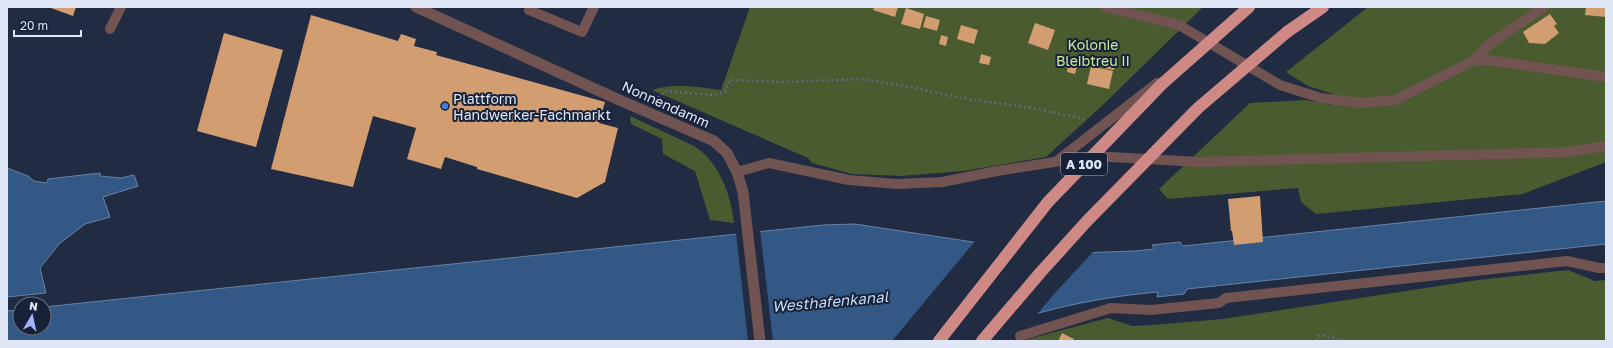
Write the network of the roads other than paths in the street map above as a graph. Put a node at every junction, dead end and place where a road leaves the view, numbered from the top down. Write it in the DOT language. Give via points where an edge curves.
graph roads {
  1 [pos="122,7"];
  2 [pos="416,7"];
  3 [pos="594,7"];
  4 [pos="1106,7"];
  5 [pos="1249,7"];
  6 [pos="1323,7"];
  7 [pos="1544,7"];
  8 [pos="529,10"];
  9 [pos="110,29"];
  10 [pos="1210,43"];
  11 [pos="1473,61"];
  12 [pos="1606,78"];
  13 [pos="1606,146"];
  14 [pos="1056,162"];
  15 [pos="737,172"];
  16 [pos="1606,268"];
  17 [pos="1020,336"];
  18 [pos="760,341"];
  19 [pos="939,341"];
  20 [pos="982,341"];
  1 -- 9 [label="lane"];
  2 -- 15 [label="street, Nonnendamm" via="714,141 727,153"];
  3 -- 8 [label="lane" via="582,32"];
  4 -- 10 [label="lane" via="1179,25"];
  5 -- 19 [label="highway, A 100, bridge" via="1162,84 1048,202"];
  6 -- 20 [label="highway, A 100, bridge" via="1287,32 1198,108 1087,221"];
  7 -- 11 [label="lane" via="1491,42"];
  10 -- 11 [label="lane" via="1280,85 1321,98 1361,103 1396,100"];
  10 -- 14 [label="lane"];
  11 -- 12 [label="lane" via="1488,60"];
  13 -- 14 [label="lane" via="1568,152 1199,162 1093,156"];
  14 -- 15 [label="lane" via="942,182 898,184 848,180 769,163"];
  15 -- 18 [label="street, Nonnendamm" via="746,212"];
  16 -- 17 [label="lane" via="1567,261 1226,298 1212,304 1152,310 1111,308"];
}
